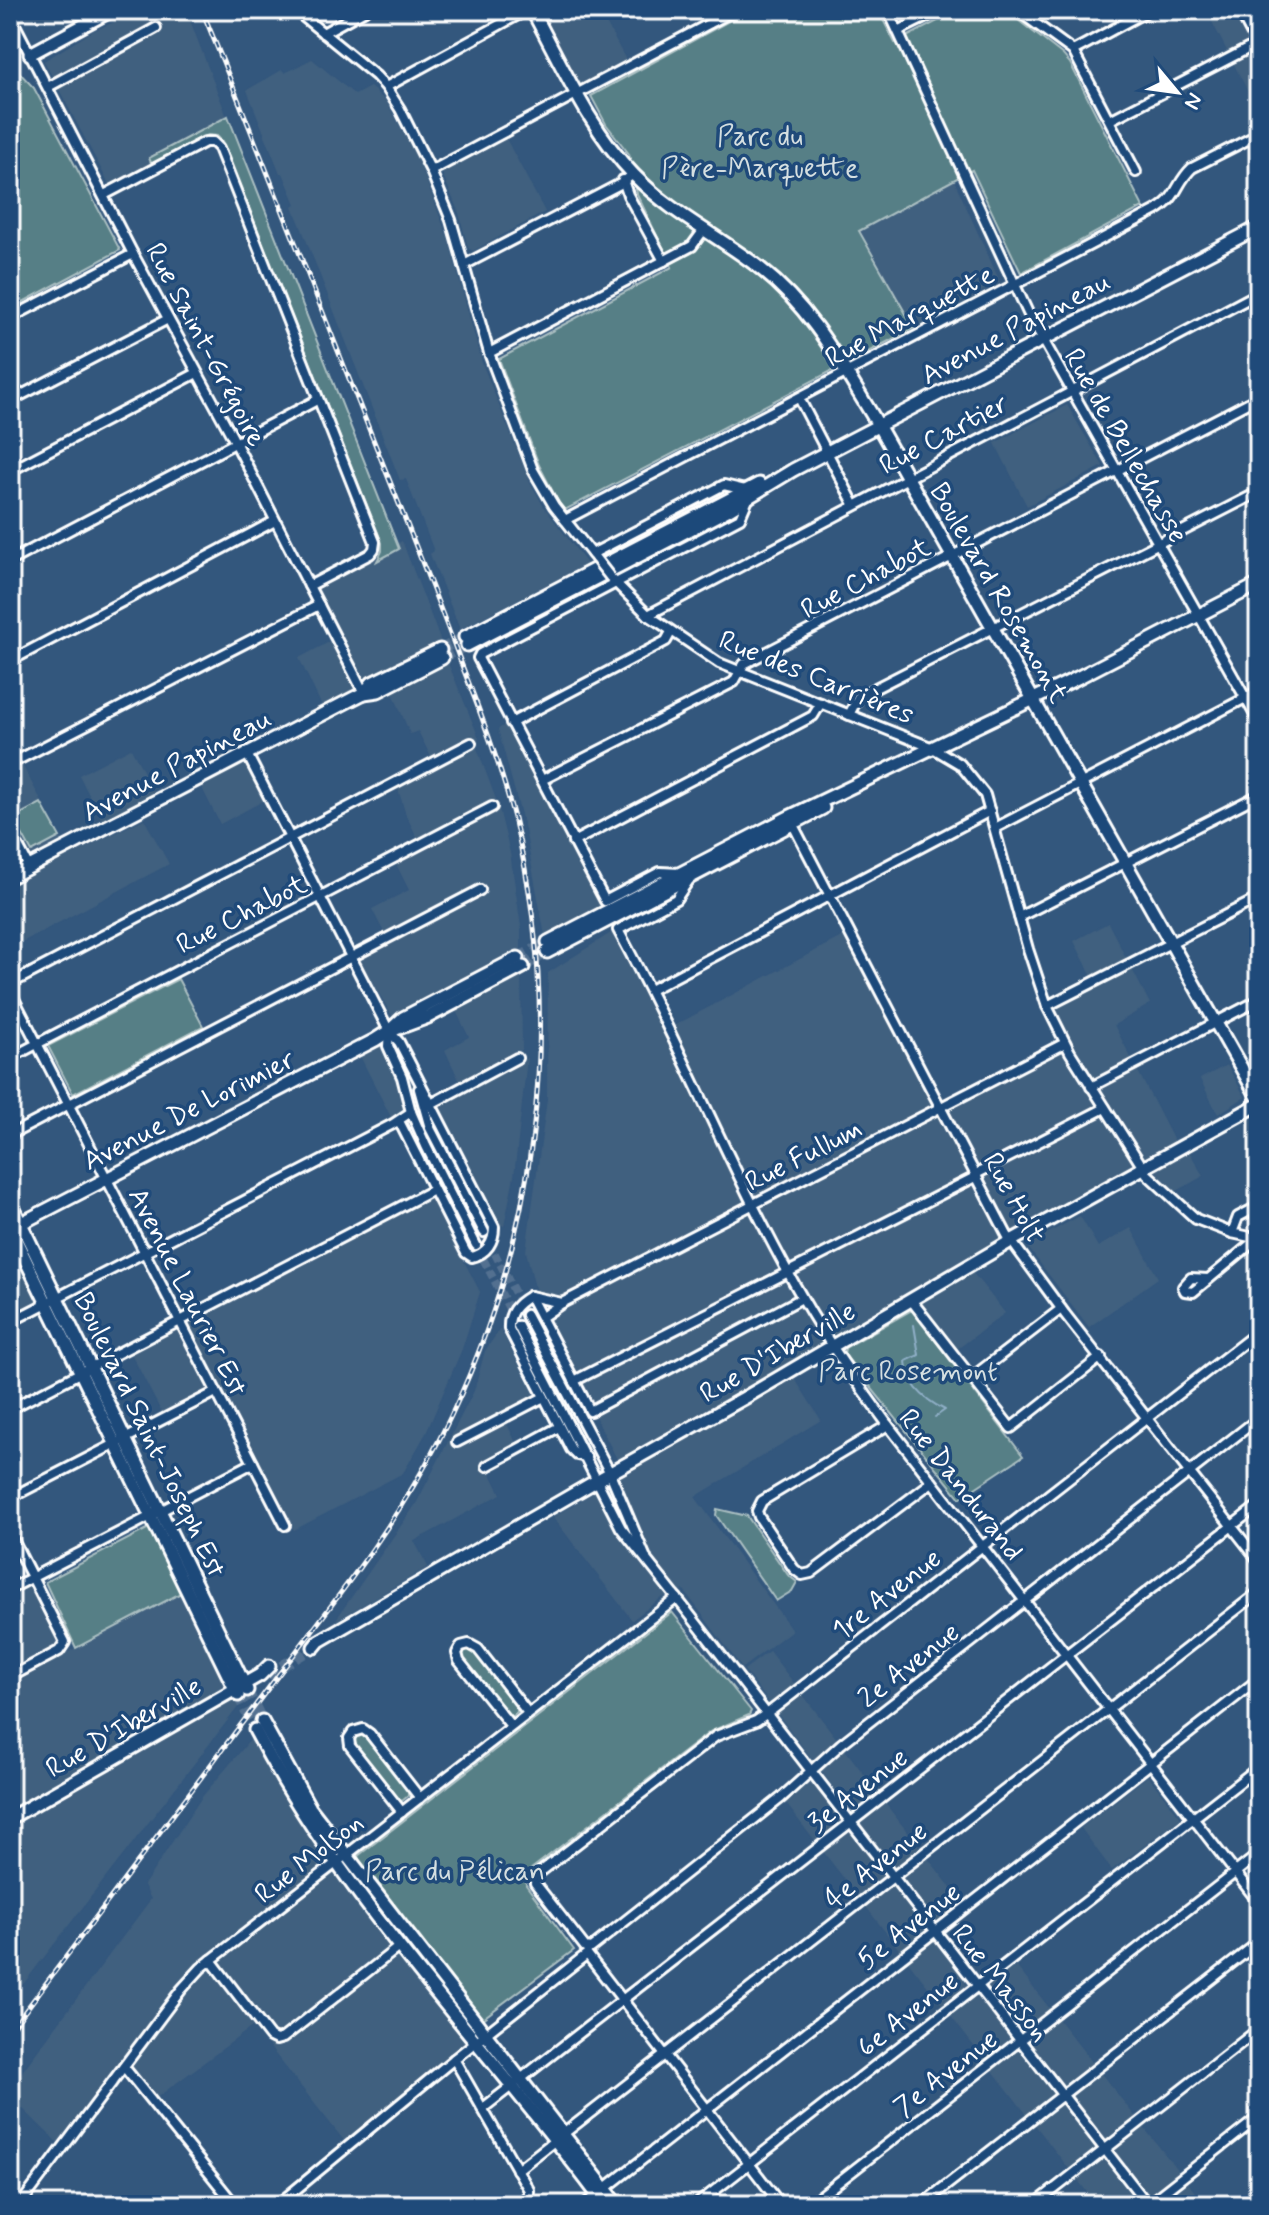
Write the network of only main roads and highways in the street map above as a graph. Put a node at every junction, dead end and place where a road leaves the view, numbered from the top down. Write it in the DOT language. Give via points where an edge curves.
graph roads {
  1 [pos="529,10"];
  2 [pos="110,12"];
  3 [pos="30,54"];
  4 [pos="1259,227"];
  5 [pos="879,426"];
  6 [pos="1259,584"];
  7 [pos="466,641"];
  8 [pos="441,654"];
  9 [pos="1032,699"];
  10 [pos="10,877"];
  11 [pos="548,947"];
  12 [pos="521,963"];
  13 [pos="1259,1101"];
  14 [pos="10,1201"];
  15 [pos="13,1227"];
  16 [pos="316,1643"];
  17 [pos="265,1672"];
  18 [pos="241,1690"];
  19 [pos="259,1726"];
  20 [pos="10,1818"];
  21 [pos="341,1859"];
  22 [pos="480,2037"];
  23 [pos="603,2196"];
  24 [pos="618,2205"];
  1 -- 5 [label="main road, Boulevard Rosemont" via="600,131 631,172 788,293 823,334"];
  2 -- 3 [label="main road"];
  4 -- 5 [label="main road, Avenue Papineau"];
  5 -- 7 [label="main road, Avenue Papineau"];
  5 -- 9 [label="main road, Boulevard Rosemont"];
  6 -- 9 [label="main road"];
  8 -- 10 [label="main road, Avenue Papineau"];
  9 -- 11 [label="main road"];
  9 -- 13 [label="main road, Boulevard Rosemont"];
  12 -- 15 [label="main road, Avenue De Lorimier" via="418,1022 389,1031"];
  13 -- 16 [label="main road, Rue D'Iberville"];
  14 -- 15 [label="main road, Boulevard Saint-Joseph Est"];
  15 -- 18 [label="main road, Boulevard Saint-Joseph Est"];
  17 -- 18 [label="main road, Rue D'Iberville"];
  18 -- 20 [label="main road, Rue D'Iberville"];
  19 -- 21 [label="main road" via="283,1785"];
  21 -- 22 [label="main road"];
  21 -- 22 [label="main road" via="400,1946"];
  22 -- 23 [label="main road"];
  23 -- 24 [label="main road"];
}
